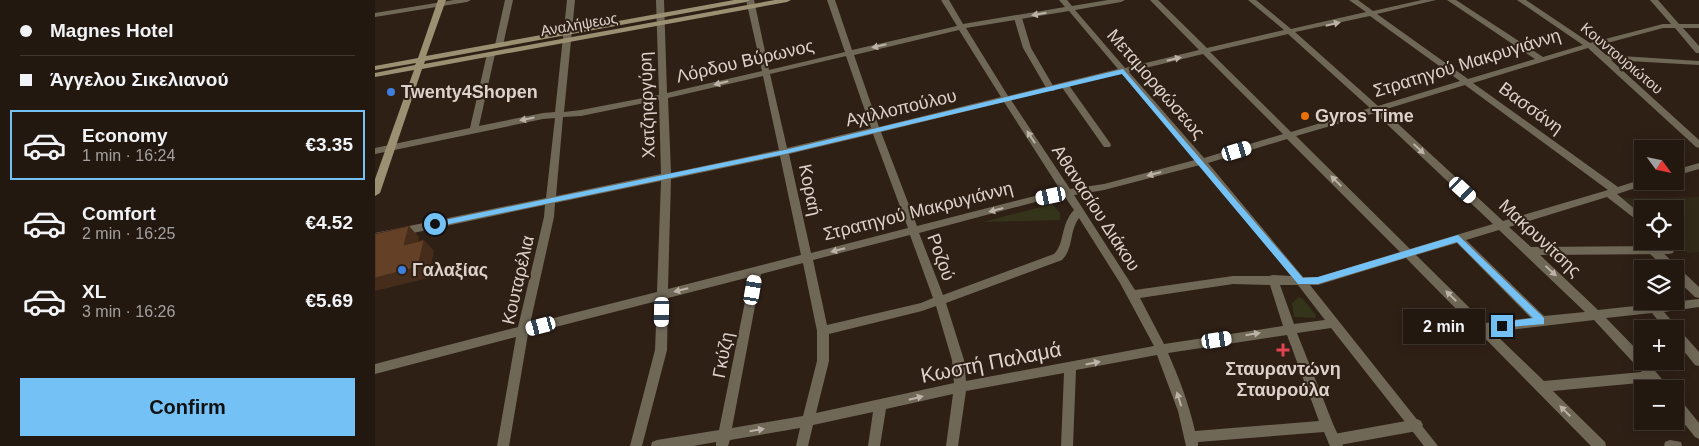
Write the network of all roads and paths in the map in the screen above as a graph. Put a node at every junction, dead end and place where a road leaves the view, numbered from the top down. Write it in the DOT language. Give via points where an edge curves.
graph roads {
  1 [pos="467,0"];
  2 [pos="509,0"];
  3 [pos="571,0"];
  4 [pos="660,0"];
  5 [pos="787,0"];
  6 [pos="831,0"];
  7 [pos="945,0"];
  8 [pos="1063,0"];
  9 [pos="1121,0"];
  10 [pos="1154,0"];
  11 [pos="1252,0"];
  12 [pos="1353,0"];
  13 [pos="1432,0"];
  14 [pos="1451,0"];
  15 [pos="1521,0"];
  16 [pos="1654,0"];
  17 [pos="442,2"];
  18 [pos="749,2"];
  19 [pos="1070,9"];
  20 [pos="1373,14"];
  21 [pos="375,15"];
  22 [pos="1018,18"];
  23 [pos="660,19"];
  24 [pos="1675,25"];
  25 [pos="1699,26"];
  26 [pos="961,27"];
  27 [pos="1291,32"];
  28 [pos="568,36"];
  29 [pos="499,45"];
  30 [pos="1589,45"];
  31 [pos="1699,51"];
  32 [pos="1207,52"];
  33 [pos="491,54"];
  34 [pos="849,54"];
  35 [pos="1605,57"];
  36 [pos="1541,59"];
  37 [pos="419,63"];
  38 [pos="1699,63"];
  39 [pos="375,68"];
  40 [pos="1123,71"];
  41 [pos="767,72"];
  42 [pos="375,76"];
  43 [pos="1466,82"];
  44 [pos="1065,86"];
  45 [pos="1051,89"];
  46 [pos="663,97"];
  47 [pos="1006,100"];
  48 [pos="1376,109"];
  49 [pos="559,114"];
  50 [pos="473,131"];
  51 [pos="876,131"];
  52 [pos="1290,135"];
  53 [pos="1699,145"];
  54 [pos="1107,146"];
  55 [pos="390,148"];
  56 [pos="375,152"];
  57 [pos="785,152"];
  58 [pos="1201,162"];
  59 [pos="1699,166"];
  60 [pos="1684,170"];
  61 [pos="666,177"];
  62 [pos="1634,185"];
  63 [pos="1613,192"];
  64 [pos="375,193"];
  65 [pos="1067,193"];
  66 [pos="551,200"];
  67 [pos="1079,211"];
  68 [pos="1634,213"];
  69 [pos="1502,226"];
  70 [pos="914,231"];
  71 [pos="375,237"];
  72 [pos="1458,238"];
  73 [pos="1669,250"];
  74 [pos="1529,251"];
  75 [pos="1654,251"];
  76 [pos="1408,253"];
  77 [pos="807,258"];
  78 [pos="1663,260"];
  79 [pos="756,271"];
  80 [pos="1273,279"];
  81 [pos="1684,280"];
  82 [pos="1301,281"];
  83 [pos="662,294"];
  84 [pos="1132,294"];
  85 [pos="1699,294"];
  86 [pos="939,301"];
  87 [pos="1699,303"];
  88 [pos="1684,305"];
  89 [pos="1636,310"];
  90 [pos="1657,310"];
  91 [pos="1597,314"];
  92 [pos="1665,320"];
  93 [pos="1541,321"];
  94 [pos="1334,323"];
  95 [pos="1483,328"];
  96 [pos="1290,329"];
  97 [pos="523,330"];
  98 [pos="823,331"];
  99 [pos="1684,343"];
  100 [pos="1162,349"];
  101 [pos="1699,361"];
  102 [pos="1070,367"];
  103 [pos="375,369"];
  104 [pos="1653,376"];
  105 [pos="1656,380"];
  106 [pos="959,387"];
  107 [pos="1541,387"];
  108 [pos="880,407"];
  109 [pos="1684,414"];
  110 [pos="807,421"];
  111 [pos="1417,425"];
  112 [pos="1327,426"];
  113 [pos="1699,433"];
  114 [pos="723,441"];
  115 [pos="1191,442"];
  116 [pos="1336,443"];
  117 [pos="503,446"];
  118 [pos="636,446"];
  119 [pos="657,446"];
  120 [pos="802,446"];
  121 [pos="874,446"];
  122 [pos="952,446"];
  123 [pos="1067,446"];
  124 [pos="1432,446"];
  125 [pos="1600,446"];
  126 [pos="1670,446"];
  127 [pos="1676,446"];
  1 -- 17 [label="street"];
  2 -- 29 [label="street"];
  3 -- 28 [label="street, Κουταρέλια"];
  4 -- 23 [label="street, Χατζηαργύρη"];
  5 -- 18 [label="main road, Αναλήψεως"];
  6 -- 34 [label="street, Ροζού"];
  7 -- 26 [label="street, Αθανασίου Διάκου"];
  8 -- 19 [label="street, Μεταμορφώσεως"];
  9 -- 19 [label="street, Λόρδου Βύρωνος"];
  10 -- 32 [label="street"];
  11 -- 27 [label="street, Μακρυνίτσης"];
  12 -- 20 [label="street, Βασσάνη"];
  13 -- 20 [label="street, Αχιλλοπούλου"];
  14 -- 36 [label="street"];
  15 -- 30 [label="street, Κουντουριώτου"];
  16 -- 24 [label="street"];
  17 -- 21 [label="street"];
  17 -- 37 [label="main road"];
  18 -- 23 [label="main road, Αναλήψεως"];
  18 -- 41 [label="street, Κοραή"];
  19 -- 22 [label="street, Λόρδου Βύρωνος, one-way"];
  19 -- 40 [label="street, Μεταμορφώσεως"];
  27 -- 20 [label="street, Αχιλλοπούλου, one-way"];
  20 -- 43 [label="street, Βασσάνη"];
  22 -- 26 [label="street, Λόρδου Βύρωνος"];
  22 -- 45 [label="street" via="1027,48"];
  23 -- 28 [label="main road, Αναλήψεως"];
  23 -- 46 [label="street, Χατζηαργύρη"];
  24 -- 25 [label="street, Στρατηγού Μακρυγιάννη"];
  24 -- 30 [label="street, Στρατηγού Μακρυγιάννη"];
  24 -- 31 [label="street"];
  26 -- 34 [label="street, Λόρδου Βύρωνος, one-way"];
  26 -- 47 [label="street, Αθανασίου Διάκου"];
  27 -- 32 [label="street, Αχιλλοπούλου"];
  27 -- 48 [label="street, Μακρυνίτσης"];
  28 -- 29 [label="main road, Αναλήψεως"];
  28 -- 33 [label="main road, Αναλήψεως"];
  28 -- 49 [label="street, Κουταρέλια"];
  29 -- 37 [label="main road, Αναλήψεως"];
  30 -- 35 [label="street, Κουντουριώτου"];
  30 -- 36 [label="street, Στρατηγού Μακρυγιάννη"];
  40 -- 32 [label="street, Αχιλλοπούλου, one-way"];
  32 -- 52 [label="street"];
  33 -- 37 [label="main road, Αναλήψεως"];
  33 -- 50 [label="street"];
  34 -- 41 [label="street, Λόρδου Βύρωνος"];
  34 -- 51 [label="street, Ροζού"];
  35 -- 38 [label="street"];
  35 -- 53 [label="street, Κουντουριώτου"];
  36 -- 43 [label="street, Στρατηγού Μακρυγιάννη"];
  37 -- 39 [label="main road, Αναλήψεως"];
  37 -- 42 [label="main road, Αναλήψεως"];
  37 -- 55 [label="main road"];
  40 -- 44 [label="street, Αχιλλοπούλου"];
  40 -- 58 [label="street, Μεταμορφώσεως"];
  41 -- 46 [label="street, Λόρδου Βύρωνος, one-way"];
  41 -- 57 [label="street, Κοραή"];
  43 -- 48 [label="street, Στρατηγού Μακρυγιάννη"];
  43 -- 63 [label="street, Βασσάνη"];
  44 -- 45 [label="street, Αχιλλοπούλου"];
  44 -- 54 [label="street"];
  45 -- 47 [label="street, Αχιλλοπούλου"];
  46 -- 49 [label="street, Λόρδου Βύρωνος" via="581,113"];
  46 -- 61 [label="street, Χατζηαργύρη"];
  47 -- 51 [label="street, Αχιλλοπούλου"];
  65 -- 47 [label="street, Αθανασίου Διάκου, one-way"];
  48 -- 52 [label="street, Στρατηγού Μακρυγιάννη"];
  48 -- 69 [label="street, Μακρυνίτσης, one-way"];
  49 -- 50 [label="street, Λόρδου Βύρωνος, one-way"];
  49 -- 66 [label="street, Κουταρέλια"];
  50 -- 55 [label="street, Λόρδου Βύρωνος"];
  51 -- 57 [label="street, Αχιλλοπούλου"];
  51 -- 70 [label="street, Ροζού"];
  52 -- 58 [label="street, Στρατηγού Μακρυγιάννη"];
  76 -- 52 [label="street, one-way"];
  55 -- 56 [label="street, Λόρδου Βύρωνος"];
  55 -- 64 [label="main road"];
  57 -- 61 [label="street, Αχιλλοπούλου"];
  57 -- 77 [label="street, Κοραή"];
  58 -- 65 [label="street, Στρατηγού Μακρυγιάννη, one-way"];
  58 -- 82 [label="street, Μεταμορφώσεως"];
  59 -- 60 [label="street"];
  61 -- 66 [label="street, Αχιλλοπούλου"];
  61 -- 83 [label="street, Χατζηαργύρη"];
  62 -- 63 [label="street"];
  63 -- 68 [label="street, Βασσάνη"];
  63 -- 69 [label="street"];
  65 -- 67 [label="street, Αθανασίου Διάκου"];
  65 -- 70 [label="street, Στρατηγού Μακρυγιάννη, one-way"];
  66 -- 71 [label="street, Αχιλλοπούλου"];
  66 -- 97 [label="street, Κουταρέλια"];
  67 -- 84 [label="street, Αθανασίου Διάκου"];
  67 -- 86 [label="street" via="1068,226 1064,251 1060,256"];
  69 -- 72 [label="street"];
  69 -- 74 [label="street, Μακρυνίτσης"];
  70 -- 77 [label="street, Στρατηγού Μακρυγιάννη, one-way"];
  70 -- 86 [label="street, Ροζού"];
  72 -- 76 [label="street"];
  72 -- 93 [label="street"];
  73 -- 75 [label="street"];
  74 -- 75 [label="street"];
  74 -- 91 [label="street, Μακρυνίτσης, one-way"];
  75 -- 78 [label="street"];
  76 -- 82 [label="street" via="1318,281"];
  95 -- 76 [label="street, one-way"];
  77 -- 79 [label="street, Στρατηγού Μακρυγιάννη"];
  77 -- 98 [label="street, Κοραή"];
  79 -- 83 [label="street, Στρατηγού Μακρυγιάννη, one-way"];
  79 -- 114 [label="street, Γκύζη"];
  80 -- 82 [label="street"];
  80 -- 84 [label="street" via="1233,280"];
  80 -- 96 [label="street"];
  81 -- 85 [label="street"];
  82 -- 94 [label="street, Μεταμορφώσεως"];
  83 -- 97 [label="street, Στρατηγού Μακρυγιάννη"];
  83 -- 118 [label="street, Χατζηαργύρη" via="661,350"];
  84 -- 100 [label="street, Αθανασίου Διάκου"];
  86 -- 98 [label="street" via="899,314"];
  86 -- 106 [label="street, Ροζού" via="959,360"];
  87 -- 88 [label="street"];
  89 -- 91 [label="street"];
  90 -- 92 [label="street"];
  91 -- 93 [label="street"];
  91 -- 104 [label="street, Μακρυνίτσης"];
  93 -- 95 [label="street"];
  94 -- 96 [label="street, Κωστή Παλαμά"];
  94 -- 111 [label="street, Μεταμορφώσεως"];
  95 -- 107 [label="street"];
  100 -- 96 [label="street, Κωστή Παλαμά, one-way"];
  96 -- 112 [label="street"];
  97 -- 103 [label="street, Στρατηγού Μακρυγιάννη"];
  97 -- 117 [label="street, Κουταρέλια"];
  98 -- 110 [label="street, Κοραή" via="823,361"];
  99 -- 101 [label="street"];
  102 -- 100 [label="street, Κωστή Παλαμά, one-way"];
  115 -- 100 [label="street, Αθανασίου Διάκου, one-way"];
  102 -- 106 [label="street, Κωστή Παλαμά"];
  102 -- 123 [label="street"];
  104 -- 105 [label="street, Μακρυνίτσης"];
  104 -- 107 [label="street"];
  108 -- 106 [label="street, Κωστή Παλαμά, one-way"];
  106 -- 122 [label="street, Ροζού"];
  125 -- 107 [label="street, one-way"];
  108 -- 110 [label="street, Κωστή Παλαμά"];
  108 -- 121 [label="street"];
  109 -- 113 [label="street"];
  114 -- 110 [label="street, Κωστή Παλαμά, one-way"];
  110 -- 120 [label="street, Κοραή"];
  111 -- 116 [label="street"];
  111 -- 124 [label="street, Μεταμορφώσεως"];
  112 -- 115 [label="street"];
  112 -- 116 [label="street"];
  114 -- 119 [label="street, Κωστή Παλαμά"];
  126 -- 127 [label="street"];
}
